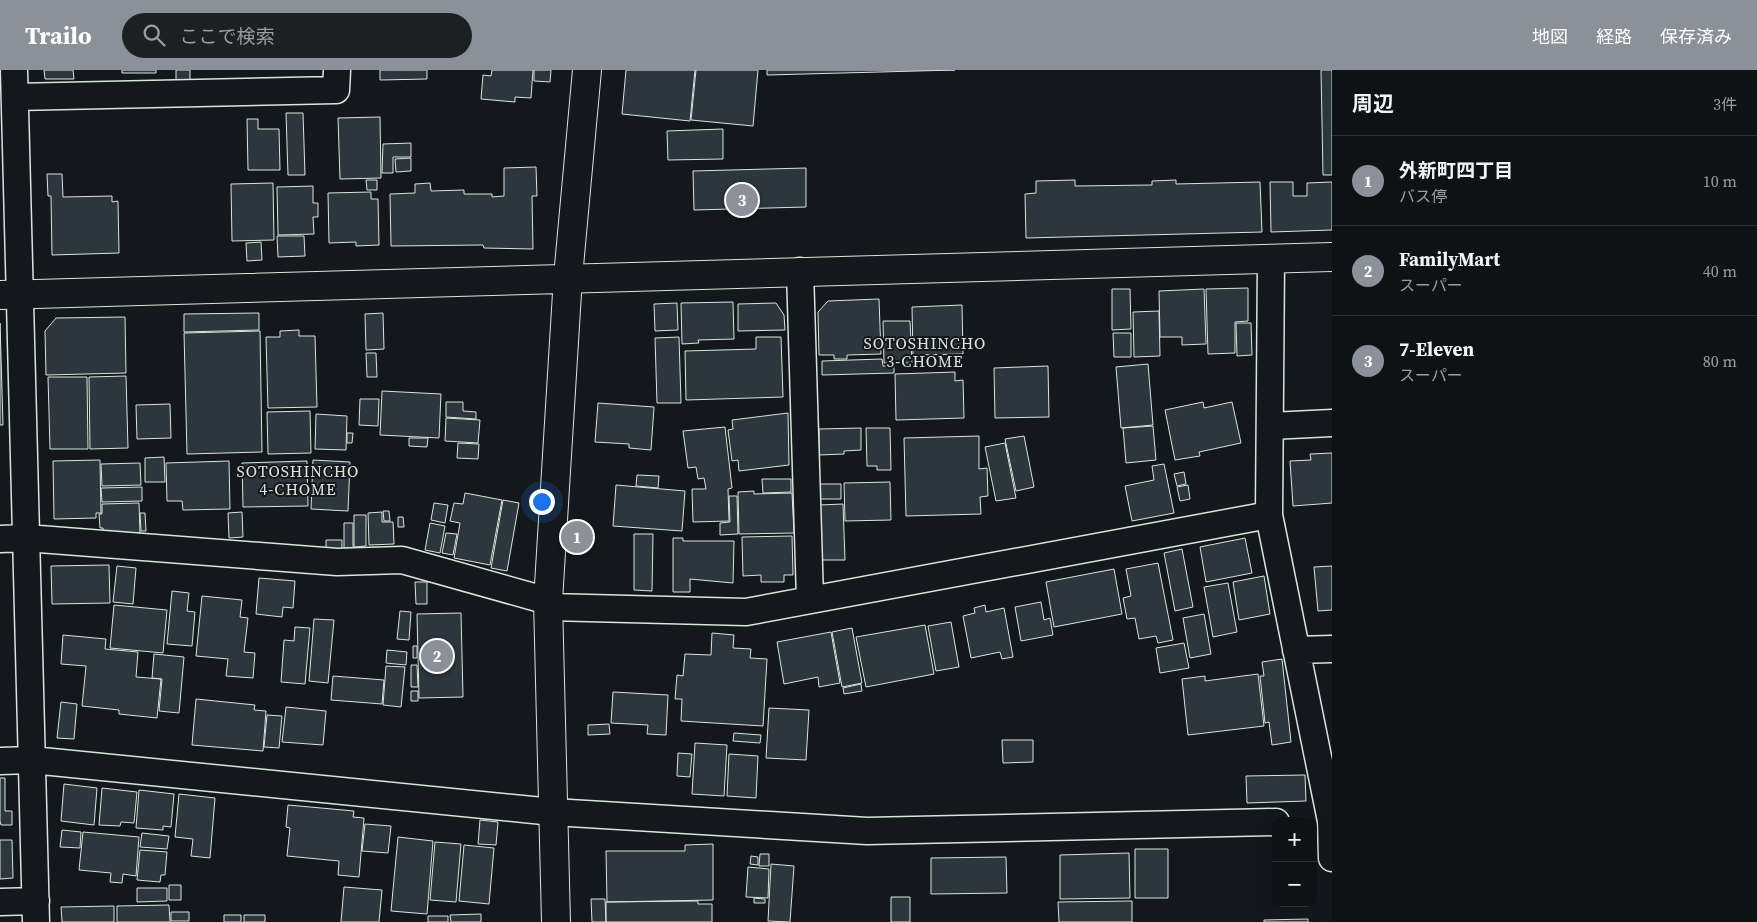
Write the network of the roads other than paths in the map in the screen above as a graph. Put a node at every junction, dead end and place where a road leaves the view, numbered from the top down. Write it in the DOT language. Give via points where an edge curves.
graph roads {
  1 [pos="14,70"];
  2 [pos="337,70"];
  3 [pos="586,70"];
  4 [pos="15,97"];
  5 [pos="1332,257"];
  6 [pos="1271,259"];
  7 [pos="800,272"];
  8 [pos="568,277"];
  9 [pos="10,294"];
  10 [pos="1332,423"];
  11 [pos="1270,426"];
  12 [pos="1269,515"];
  13 [pos="26,538"];
  14 [pos="0,539"];
  15 [pos="810,599"];
  16 [pos="549,604"];
  17 [pos="1332,649"];
  18 [pos="1296,650"];
  19 [pos="32,760"];
  20 [pos="0,761"];
  21 [pos="553,812"];
  22 [pos="1325,821"];
  23 [pos="1272,822"];
  24 [pos="1332,858"];
  25 [pos="0,902"];
  26 [pos="36,912"];
  27 [pos="556,922"];
  1 -- 4 [label="street"];
  2 -- 4 [label="street" via="336,90"];
  3 -- 8 [label="street"];
  4 -- 9 [label="street"];
  5 -- 6 [label="street"];
  6 -- 7 [label="street"];
  6 -- 11 [label="street"];
  7 -- 8 [label="street"];
  7 -- 15 [label="street"];
  8 -- 9 [label="street"];
  8 -- 16 [label="street"];
  9 -- 13 [label="street"];
  10 -- 11 [label="street"];
  11 -- 12 [label="street"];
  12 -- 15 [label="street"];
  12 -- 18 [label="street"];
  13 -- 14 [label="street"];
  13 -- 16 [label="street" via="337,562 402,560"];
  13 -- 19 [label="street"];
  15 -- 16 [label="street" via="746,612"];
  16 -- 21 [label="street"];
  17 -- 18 [label="street"];
  18 -- 22 [label="street"];
  19 -- 20 [label="street"];
  19 -- 21 [label="street"];
  19 -- 26 [label="street"];
  21 -- 23 [label="street" via="867,831"];
  21 -- 27 [label="street"];
  22 -- 24 [label="street"];
  25 -- 26 [label="street"];
}
